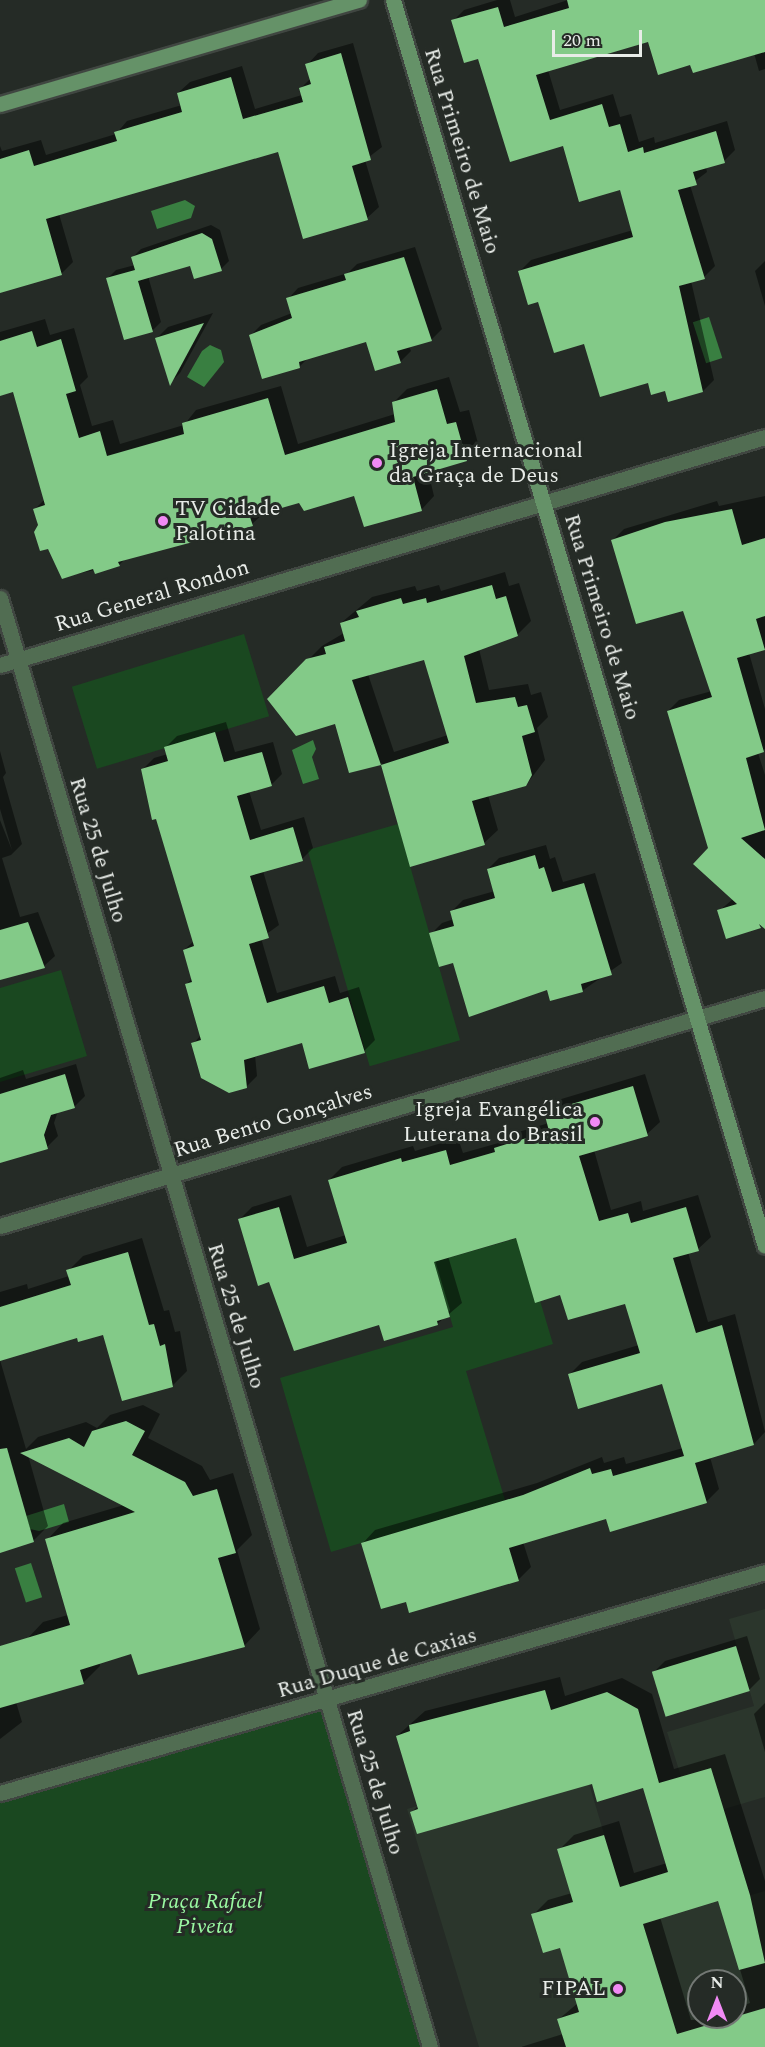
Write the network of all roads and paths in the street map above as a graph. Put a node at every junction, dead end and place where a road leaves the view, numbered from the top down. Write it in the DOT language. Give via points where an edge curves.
graph roads {
  1 [pos="359,0"];
  2 [pos="393,0"];
  3 [pos="0,104"];
  4 [pos="765,437"];
  5 [pos="544,502"];
  6 [pos="0,598"];
  7 [pos="18,659"];
  8 [pos="0,665"];
  9 [pos="765,998"];
  10 [pos="697,1018"];
  11 [pos="171,1175"];
  12 [pos="0,1226"];
  13 [pos="765,1246"];
  14 [pos="765,1572"];
  15 [pos="327,1701"];
  16 [pos="0,1793"];
  17 [pos="430,2047"];
  1 -- 3 [label="street"];
  2 -- 5 [label="street, Rua Primeiro de Maio"];
  4 -- 5 [label="street, Rua General Rondon"];
  5 -- 7 [label="street, Rua General Rondon"];
  5 -- 10 [label="street, Rua Primeiro de Maio"];
  6 -- 7 [label="street, Rua 25 de Julho"];
  7 -- 8 [label="street, Rua General Rondon"];
  7 -- 11 [label="street, Rua 25 de Julho"];
  9 -- 10 [label="street, Rua Bento Gonçalves"];
  10 -- 11 [label="street, Rua Bento Gonçalves"];
  10 -- 13 [label="street, Rua Primeiro de Maio"];
  11 -- 12 [label="street, Rua Bento Gonçalves"];
  11 -- 15 [label="street, Rua 25 de Julho"];
  14 -- 15 [label="street, Rua Duque de Caxias"];
  15 -- 16 [label="street, Rua Duque de Caxias"];
  15 -- 17 [label="street, Rua 25 de Julho"];
}
